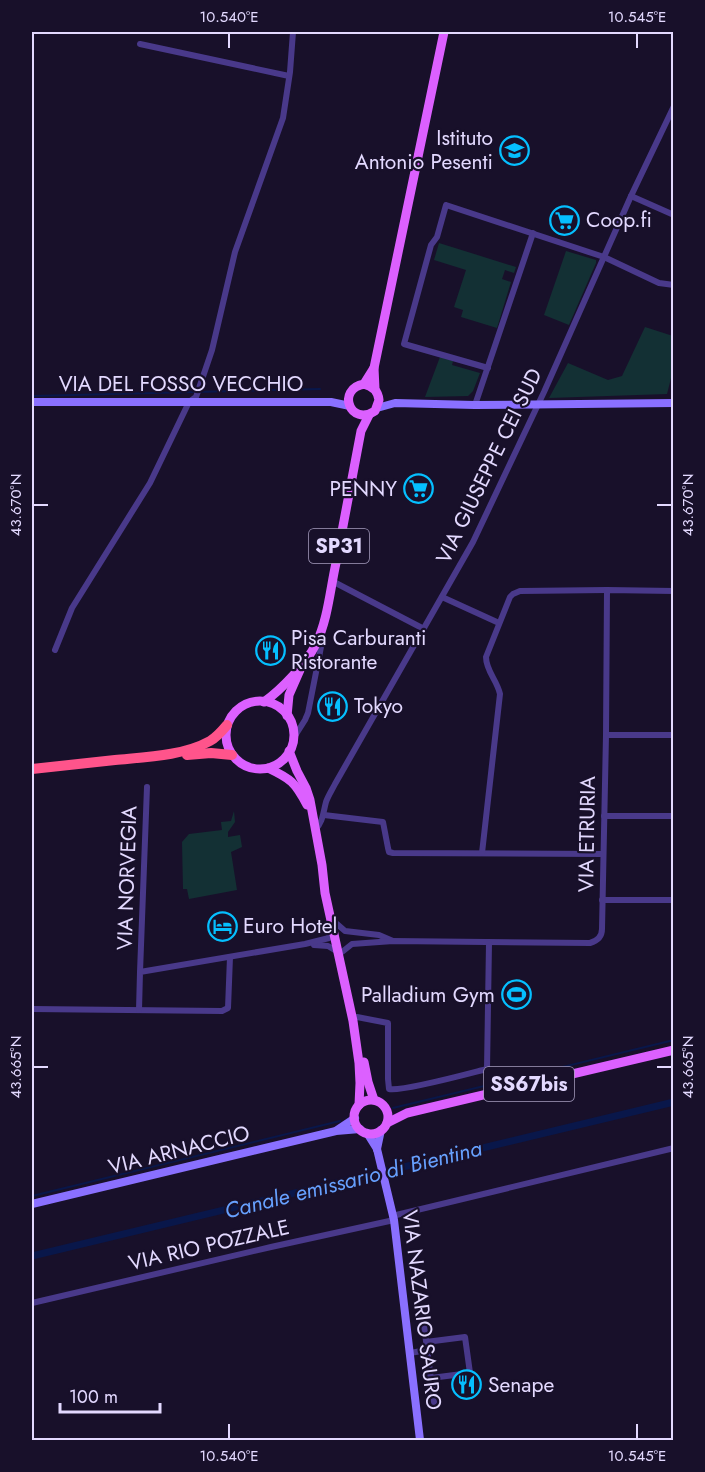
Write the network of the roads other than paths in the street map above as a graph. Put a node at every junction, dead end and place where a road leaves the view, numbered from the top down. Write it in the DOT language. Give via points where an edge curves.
graph roads {
  1 [pos="293,32"];
  2 [pos="444,32"];
  3 [pos="140,44"];
  4 [pos="289,76"];
  5 [pos="674,106"];
  6 [pos="631,196"];
  7 [pos="674,215"];
  8 [pos="533,232"];
  9 [pos="604,257"];
  10 [pos="674,285"];
  11 [pos="374,368"];
  12 [pos="488,368"];
  13 [pos="364,384"];
  14 [pos="350,393"];
  15 [pos="377,393"];
  16 [pos="192,400"];
  17 [pos="32,402"];
  18 [pos="330,402"];
  19 [pos="395,403"];
  20 [pos="674,403"];
  21 [pos="475,405"];
  22 [pos="537,405"];
  23 [pos="350,406"];
  24 [pos="373,411"];
  25 [pos="358,414"];
  26 [pos="361,431"];
  27 [pos="332,581"];
  28 [pos="607,590"];
  29 [pos="674,591"];
  30 [pos="442,597"];
  31 [pos="499,623"];
  32 [pos="424,629"];
  33 [pos="321,630"];
  34 [pos="55,651"];
  35 [pos="307,658"];
  36 [pos="264,702"];
  37 [pos="287,716"];
  38 [pos="227,725"];
  39 [pos="606,735"];
  40 [pos="674,735"];
  41 [pos="293,739"];
  42 [pos="289,751"];
  43 [pos="232,755"];
  44 [pos="268,768"];
  45 [pos="32,769"];
  46 [pos="32,774"];
  47 [pos="147,787"];
  48 [pos="311,813"];
  49 [pos="324,815"];
  50 [pos="604,816"];
  51 [pos="674,816"];
  52 [pos="315,830"];
  53 [pos="482,853"];
  54 [pos="603,854"];
  55 [pos="322,865"];
  56 [pos="602,900"];
  57 [pos="674,900"];
  58 [pos="328,905"];
  59 [pos="337,924"];
  60 [pos="393,941"];
  61 [pos="489,942"];
  62 [pos="305,944"];
  63 [pos="340,952"];
  64 [pos="231,957"];
  65 [pos="140,972"];
  66 [pos="32,1009"];
  67 [pos="139,1010"];
  68 [pos="357,1017"];
  69 [pos="674,1050"];
  70 [pos="374,1100"];
  71 [pos="359,1105"];
  72 [pos="387,1112"];
  73 [pos="407,1113"];
  74 [pos="355,1118"];
  75 [pos="384,1127"];
  76 [pos="336,1131"];
  77 [pos="364,1131"];
  78 [pos="674,1148"];
  79 [pos="378,1151"];
  80 [pos="32,1204"];
  81 [pos="393,1218"];
  82 [pos="32,1304"];
  83 [pos="423,1318"];
  84 [pos="426,1342"];
  85 [pos="427,1350"];
  86 [pos="410,1353"];
  87 [pos="431,1378"];
  88 [pos="434,1402"];
  89 [pos="420,1440"];
  1 -- 4 [label="street"];
  2 -- 11 [label="main road, SP31"];
  3 -- 4 [label="street"];
  4 -- 16 [label="street" via="284,118 235,252 212,350"];
  5 -- 6 [label="street, VIA GIUSEPPE CEI SUD"];
  6 -- 7 [label="street"];
  6 -- 9 [label="street, VIA GIUSEPPE CEI SUD"];
  8 -- 9 [label="street"];
  8 -- 12 [label="street"];
  8 -- 12 [label="street" via="446,205 431,245 404,344"];
  9 -- 10 [label="street" via="659,283"];
  9 -- 22 [label="street, VIA GIUSEPPE CEI SUD"];
  11 -- 13 [label="main road, SP31"];
  11 -- 15 [label="main road, SP31"];
  12 -- 21 [label="street"];
  13 -- 14 [label="main road, SP31"];
  13 -- 15 [label="main road"];
  14 -- 18 [label="main road, VIA DEL FOSSO VECCHIO"];
  14 -- 23 [label="main road"];
  15 -- 19 [label="main road"];
  15 -- 24 [label="main road, SP31" via="379,400"];
  16 -- 17 [label="main road, VIA DEL FOSSO VECCHIO"];
  16 -- 18 [label="main road, VIA DEL FOSSO VECCHIO"];
  16 -- 34 [label="street" via="150,483 72,608"];
  18 -- 23 [label="main road, VIA DEL FOSSO VECCHIO"];
  19 -- 21 [label="main road"];
  19 -- 24 [label="main road"];
  20 -- 22 [label="main road"];
  21 -- 22 [label="main road"];
  22 -- 30 [label="street, VIA GIUSEPPE CEI SUD" via="473,542"];
  23 -- 25 [label="main road"];
  24 -- 25 [label="main road"];
  24 -- 26 [label="main road, SP31"];
  25 -- 26 [label="main road, SP31"];
  26 -- 27 [label="main road, SP31"];
  27 -- 32 [label="street"];
  27 -- 33 [label="main road, SP31"];
  28 -- 29 [label="street"];
  28 -- 31 [label="street" via="516,592"];
  28 -- 39 [label="street, VIA ETRURIA"];
  30 -- 31 [label="street"];
  30 -- 32 [label="street, VIA GIUSEPPE CEI SUD"];
  31 -- 53 [label="street" via="486,657 500,694"];
  32 -- 49 [label="street, VIA GIUSEPPE CEI SUD" via="334,784"];
  33 -- 35 [label="main road, SP31"];
  33 -- 41 [label="street" via="308,713"];
  35 -- 36 [label="main road, SP31"];
  35 -- 37 [label="main road" via="289,694"];
  36 -- 37 [label="main road" via="277,706"];
  36 -- 38 [label="main road, SP31" via="239,709"];
  37 -- 41 [label="main road"];
  38 -- 43 [label="main road" via="226,741"];
  38 -- 45 [label="highway" via="209,741 170,753"];
  39 -- 40 [label="street"];
  39 -- 50 [label="street, VIA ETRURIA"];
  41 -- 42 [label="main road"];
  42 -- 44 [label="main road"];
  42 -- 48 [label="main road" via="308,793"];
  43 -- 44 [label="main road" via="249,767"];
  43 -- 46 [label="highway" via="196,754"];
  44 -- 48 [label="main road" via="292,782"];
  47 -- 65 [label="street, VIA NORVEGIA"];
  48 -- 52 [label="main road"];
  49 -- 52 [label="street, VIA GIUSEPPE CEI SUD"];
  49 -- 53 [label="street" via="383,822 389,852 393,853"];
  50 -- 51 [label="street"];
  50 -- 54 [label="street, VIA ETRURIA"];
  52 -- 55 [label="main road"];
  53 -- 54 [label="street"];
  54 -- 56 [label="street, VIA ETRURIA"];
  55 -- 58 [label="main road"];
  55 -- 59 [label="main road"];
  56 -- 57 [label="street"];
  56 -- 61 [label="street, VIA ETRURIA" via="602,932 594,942"];
  58 -- 62 [label="street" via="329,938"];
  58 -- 63 [label="main road"];
  59 -- 60 [label="street, VIA ETRURIA" via="345,931 379,935"];
  59 -- 63 [label="main road"];
  60 -- 61 [label="street, VIA ETRURIA"];
  60 -- 63 [label="street, VIA ETRURIA" via="352,944"];
  61 -- 68 [label="street" via="487,1069 389,1089 388,1023"];
  62 -- 63 [label="street" via="328,946"];
  62 -- 64 [label="street"];
  63 -- 68 [label="main road"];
  63 -- 71 [label="main road" via="357,1045"];
  64 -- 65 [label="street"];
  64 -- 67 [label="street" via="228,1008"];
  65 -- 67 [label="street, VIA NORVEGIA"];
  66 -- 67 [label="street"];
  68 -- 70 [label="main road"];
  69 -- 73 [label="main road, SS67bis"];
  70 -- 71 [label="main road"];
  70 -- 72 [label="main road" via="384,1105"];
  71 -- 74 [label="main road"];
  72 -- 73 [label="main road, SS67bis"];
  72 -- 75 [label="main road"];
  73 -- 75 [label="main road, SS67bis"];
  74 -- 76 [label="main road, VIA ARNACCIO / SS67bis"];
  74 -- 77 [label="main road"];
  75 -- 77 [label="main road, SS67bis" via="373,1133"];
  75 -- 79 [label="main road, VIA NAZARIO SAURO"];
  76 -- 77 [label="main road, VIA ARNACCIO / SS67bis"];
  76 -- 80 [label="main road, VIA ARNACCIO / SS67bis"];
  77 -- 79 [label="main road, VIA NAZARIO SAURO"];
  78 -- 81 [label="street, VIA RIO POZZALE"];
  79 -- 81 [label="main road, VIA NAZARIO SAURO"];
  81 -- 82 [label="street, VIA RIO POZZALE"];
  81 -- 86 [label="main road, VIA NAZARIO SAURO"];
  83 -- 84 [label="street"];
  84 -- 85 [label="street"];
  84 -- 87 [label="street" via="465,1337 470,1373"];
  85 -- 86 [label="street"];
  85 -- 87 [label="street"];
  86 -- 89 [label="main road, VIA NAZARIO SAURO"];
  87 -- 88 [label="street"];
}
